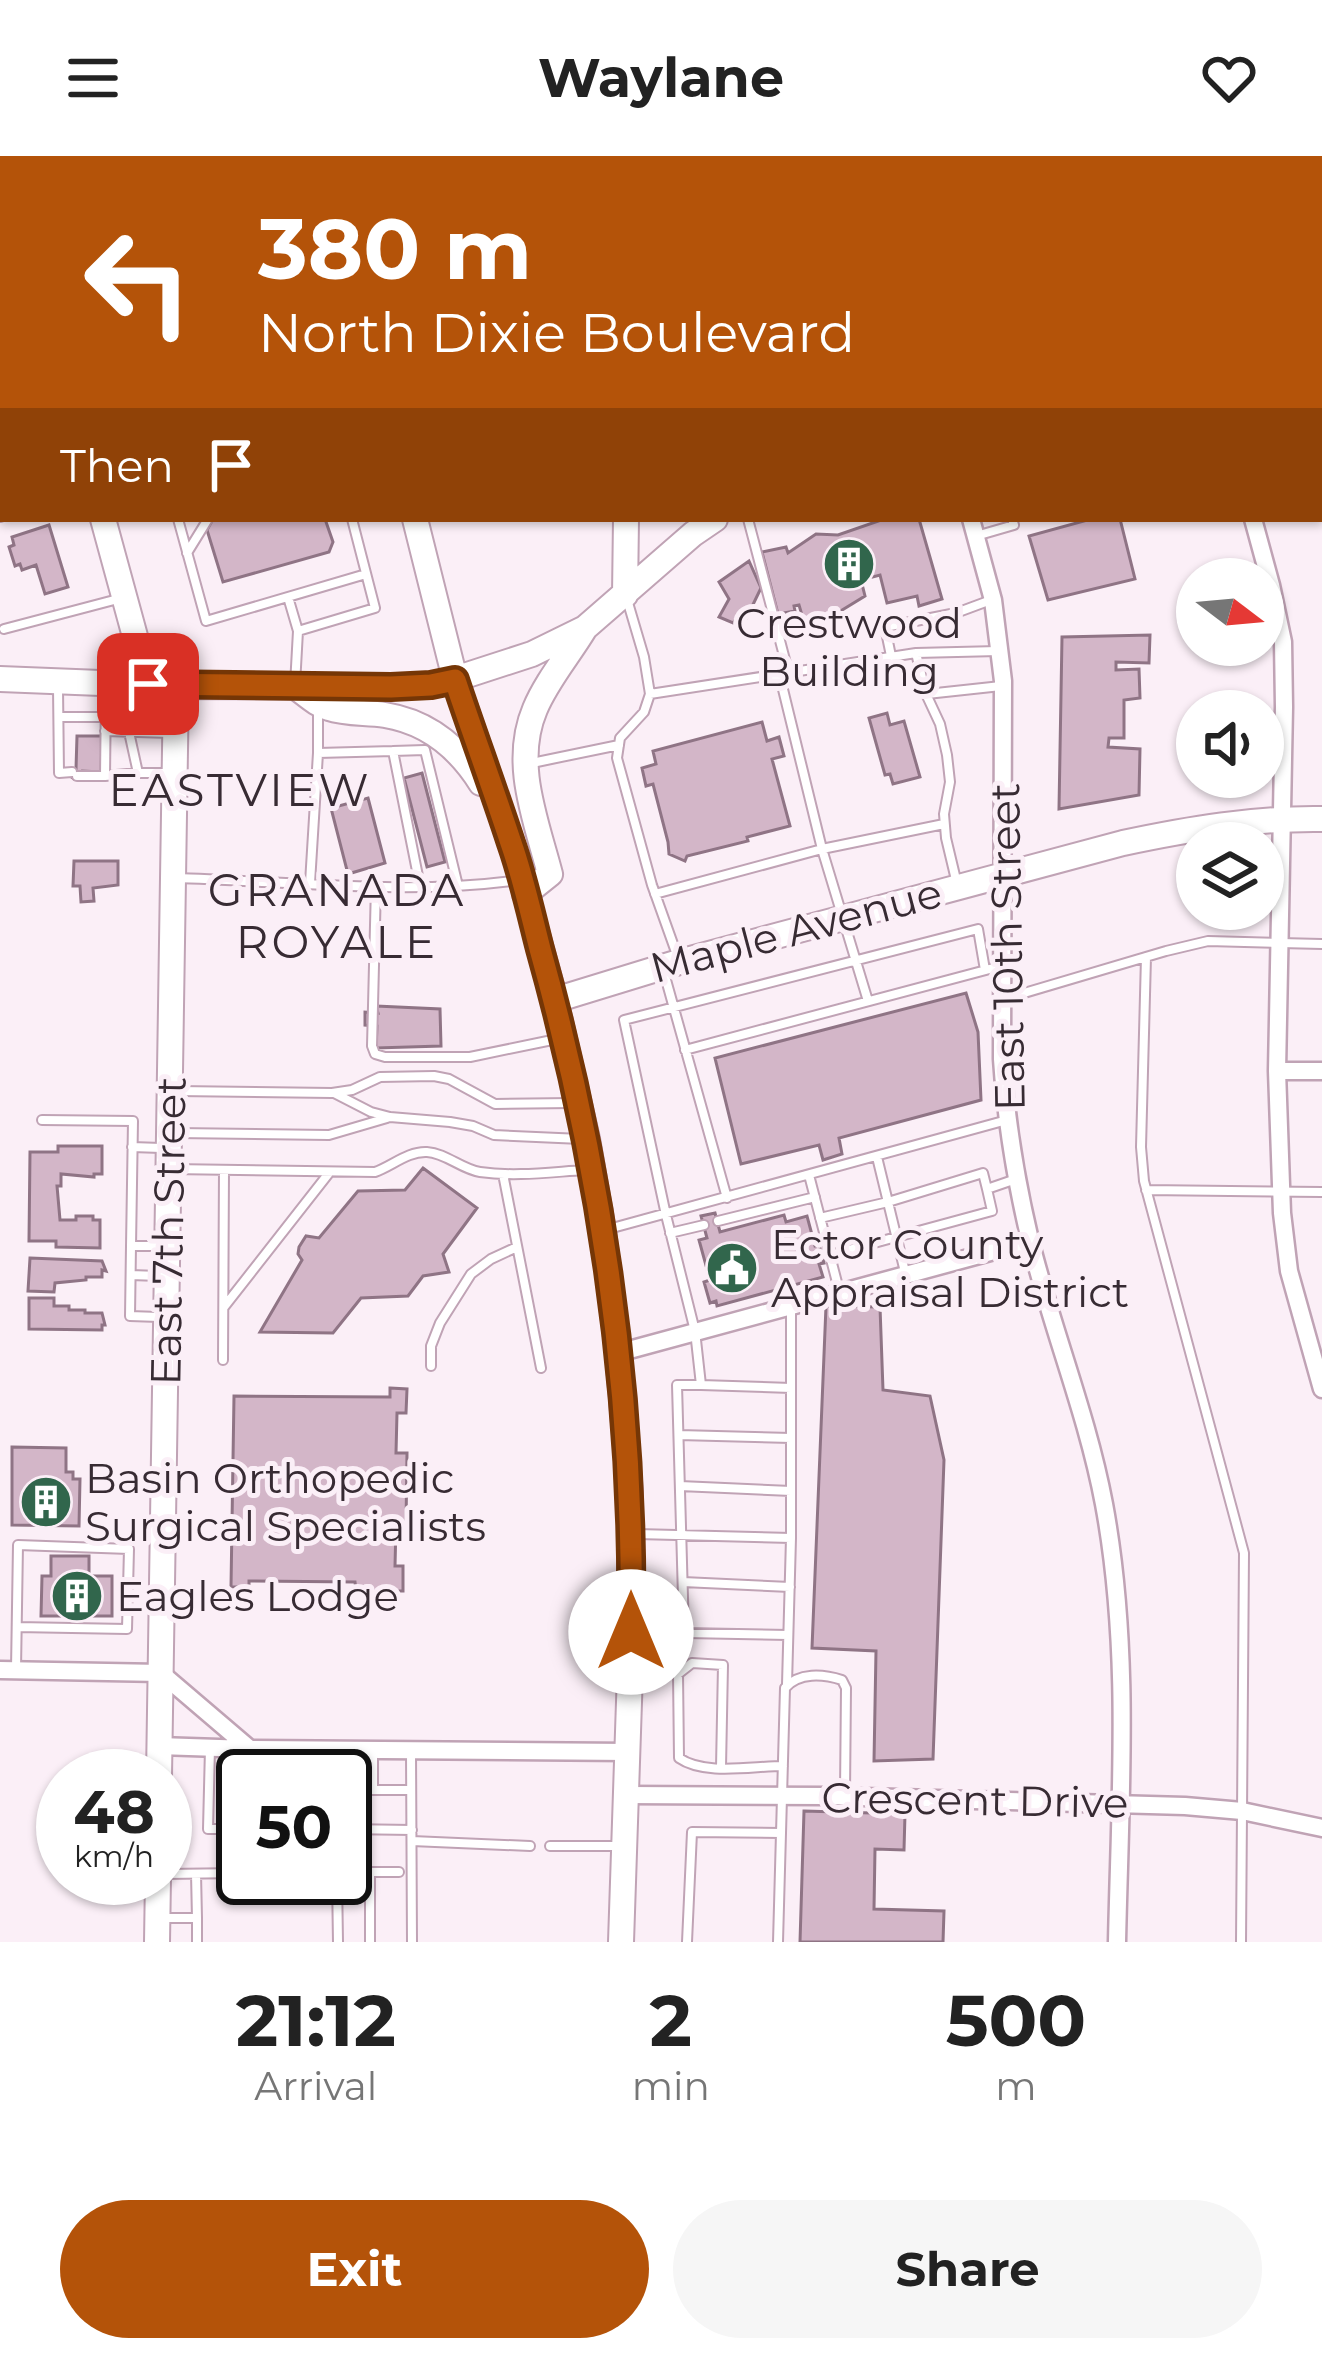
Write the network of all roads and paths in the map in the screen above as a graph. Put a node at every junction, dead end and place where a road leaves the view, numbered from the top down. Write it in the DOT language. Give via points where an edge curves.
graph roads {
  1 [pos="105,522"];
  2 [pos="179,522"];
  3 [pos="206,522"];
  4 [pos="353,522"];
  5 [pos="416,522"];
  6 [pos="626,522"];
  7 [pos="711,522"];
  8 [pos="749,522"];
  9 [pos="1012,522"];
  10 [pos="1253,522"];
  11 [pos="974,528"];
  12 [pos="188,553"];
  13 [pos="366,574"];
  14 [pos="625,595"];
  15 [pos="125,597"];
  16 [pos="288,597"];
  17 [pos="993,600"];
  18 [pos="4,628"];
  19 [pos="585,628"];
  20 [pos="298,631"];
  21 [pos="1000,650"];
  22 [pos="916,653"];
  23 [pos="891,656"];
  24 [pos="784,672"];
  25 [pos="0,680"];
  26 [pos="455,680"];
  27 [pos="58,681"];
  28 [pos="106,683"];
  29 [pos="148,684"];
  30 [pos="176,686"];
  31 [pos="1003,686"];
  32 [pos="295,687"];
  33 [pos="650,694"];
  34 [pos="926,694"];
  35 [pos="317,702"];
  36 [pos="59,717"];
  37 [pos="106,717"];
  38 [pos="106,731"];
  39 [pos="129,732"];
  40 [pos="176,733"];
  41 [pos="619,745"];
  42 [pos="393,752"];
  43 [pos="318,753"];
  44 [pos="525,764"];
  45 [pos="138,773"];
  46 [pos="175,773"];
  47 [pos="105,776"];
  48 [pos="500,812"];
  49 [pos="1282,818"];
  50 [pos="1322,819"];
  51 [pos="944,824"];
  52 [pos="822,849"];
  53 [pos="1001,874"];
  54 [pos="173,878"];
  55 [pos="310,883"];
  56 [pos="376,885"];
  57 [pos="420,886"];
  58 [pos="458,886"];
  59 [pos="523,886"];
  60 [pos="958,886"];
  61 [pos="655,894"];
  62 [pos="841,918"];
  63 [pos="1280,943"];
  64 [pos="1322,944"];
  65 [pos="1146,957"];
  66 [pos="855,960"];
  67 [pos="670,965"];
  68 [pos="994,968"];
  69 [pos="1003,999"];
  70 [pos="555,1000"];
  71 [pos="868,1001"];
  72 [pos="674,1006"];
  73 [pos="565,1038"];
  74 [pos="685,1050"];
  75 [pos="1277,1071"];
  76 [pos="1322,1071"];
  77 [pos="170,1091"];
  78 [pos="332,1093"];
  79 [pos="580,1103"];
  80 [pos="390,1117"];
  81 [pos="42,1120"];
  82 [pos="1008,1120"];
  83 [pos="587,1139"];
  84 [pos="133,1147"];
  85 [pos="169,1150"];
  86 [pos="877,1157"];
  87 [pos="593,1169"];
  88 [pos="224,1170"];
  89 [pos="330,1172"];
  90 [pos="503,1174"];
  91 [pos="809,1175"];
  92 [pos="1018,1178"];
  93 [pos="987,1189"];
  94 [pos="1146,1190"];
  95 [pos="1280,1192"];
  96 [pos="1322,1192"];
  97 [pos="815,1197"];
  98 [pos="727,1198"];
  99 [pos="888,1202"];
  100 [pos="666,1215"];
  101 [pos="820,1217"];
  102 [pos="718,1221"];
  103 [pos="704,1225"];
  104 [pos="603,1231"];
  105 [pos="670,1233"];
  106 [pos="896,1237"];
  107 [pos="1030,1241"];
  108 [pos="131,1246"];
  109 [pos="167,1246"];
  110 [pos="518,1247"];
  111 [pos="830,1255"];
  112 [pos="906,1274"];
  113 [pos="131,1275"];
  114 [pos="167,1276"];
  115 [pos="839,1292"];
  116 [pos="791,1305"];
  117 [pos="223,1308"];
  118 [pos="166,1317"];
  119 [pos="695,1331"];
  120 [pos="618,1352"];
  121 [pos="223,1360"];
  122 [pos="431,1366"];
  123 [pos="541,1369"];
  124 [pos="701,1384"];
  125 [pos="791,1388"];
  126 [pos="1322,1389"];
  127 [pos="679,1435"];
  128 [pos="791,1438"];
  129 [pos="680,1486"];
  130 [pos="791,1491"];
  131 [pos="630,1534"];
  132 [pos="681,1535"];
  133 [pos="791,1538"];
  134 [pos="682,1582"];
  135 [pos="790,1587"];
  136 [pos="17,1627"];
  137 [pos="631,1632"];
  138 [pos="684,1633"];
  139 [pos="788,1635"];
  140 [pos="8,1670"];
  141 [pos="161,1673"];
  142 [pos="787,1685"];
  143 [pos="159,1746"];
  144 [pos="210,1748"];
  145 [pos="250,1749"];
  146 [pos="373,1750"];
  147 [pos="411,1750"];
  148 [pos="628,1752"];
  149 [pos="783,1766"];
  150 [pos="721,1767"];
  151 [pos="373,1790"];
  152 [pos="411,1790"];
  153 [pos="626,1795"];
  154 [pos="782,1796"];
  155 [pos="845,1797"];
  156 [pos="1120,1803"];
  157 [pos="1242,1811"];
  158 [pos="1322,1828"];
  159 [pos="216,1829"];
  160 [pos="372,1829"];
  161 [pos="412,1830"];
  162 [pos="781,1833"];
  163 [pos="412,1841"];
  164 [pos="530,1846"];
  165 [pos="550,1846"];
  166 [pos="623,1846"];
  167 [pos="372,1872"];
  168 [pos="399,1872"];
  169 [pos="192,1874"];
  170 [pos="196,1874"];
  171 [pos="216,1874"];
  172 [pos="337,1905"];
  173 [pos="370,1905"];
  174 [pos="197,1918"];
  175 [pos="157,1930"];
  176 [pos="197,1942"];
  177 [pos="338,1942"];
  178 [pos="370,1942"];
  179 [pos="412,1942"];
  180 [pos="621,1942"];
  181 [pos="688,1942"];
  182 [pos="778,1942"];
  183 [pos="1117,1942"];
  184 [pos="1241,1942"];
  1 -- 15 [label="main road"];
  2 -- 12 [label="lane"];
  3 -- 12 [label="lane"];
  4 -- 13 [label="lane"];
  5 -- 26 [label="main road"];
  6 -- 14 [label="main road"];
  7 -- 14 [label="main road"];
  8 -- 24 [label="lane"];
  9 -- 11 [label="lane"];
  10 -- 49 [label="street" via="1283,642"];
  11 -- 17 [label="street, East 10th Street"];
  12 -- 16 [label="lane" via="206,621"];
  13 -- 16 [label="lane"];
  13 -- 20 [label="lane" via="375,608"];
  14 -- 19 [label="main road"];
  14 -- 33 [label="lane"];
  15 -- 18 [label="lane"];
  15 -- 29 [label="main road"];
  16 -- 20 [label="lane"];
  17 -- 21 [label="street, East 10th Street"];
  17 -- 23 [label="lane" via="885,627"];
  19 -- 26 [label="main road"];
  19 -- 44 [label="main road" via="533,713"];
  20 -- 32 [label="lane"];
  21 -- 22 [label="lane"];
  21 -- 31 [label="street, East 10th Street"];
  22 -- 23 [label="lane"];
  22 -- 34 [label="lane"];
  23 -- 24 [label="lane"];
  24 -- 33 [label="lane"];
  24 -- 52 [label="lane"];
  25 -- 27 [label="main road"];
  26 -- 32 [label="main road"];
  26 -- 48 [label="main road"];
  27 -- 28 [label="main road"];
  27 -- 36 [label="lane"];
  28 -- 29 [label="main road"];
  28 -- 37 [label="lane"];
  29 -- 30 [label="main road"];
  30 -- 32 [label="main road"];
  30 -- 40 [label="main road, East 7th Street"];
  31 -- 34 [label="lane"];
  31 -- 53 [label="street, East 10th Street"];
  32 -- 35 [label="main road"];
  33 -- 41 [label="lane"];
  34 -- 51 [label="lane" via="947,755"];
  35 -- 43 [label="lane"];
  35 -- 48 [label="main road" via="436,733 469,764"];
  36 -- 37 [label="lane"];
  36 -- 47 [label="lane" via="59,773"];
  37 -- 38 [label="lane"];
  38 -- 39 [label="lane"];
  38 -- 47 [label="lane"];
  39 -- 40 [label="lane"];
  39 -- 45 [label="lane"];
  40 -- 46 [label="main road, East 7th Street"];
  41 -- 44 [label="lane"];
  41 -- 61 [label="lane"];
  42 -- 43 [label="lane"];
  42 -- 57 [label="lane"];
  42 -- 58 [label="lane" via="425,750"];
  43 -- 55 [label="lane"];
  44 -- 59 [label="main road" via="550,874"];
  45 -- 46 [label="lane"];
  45 -- 47 [label="lane"];
  46 -- 54 [label="main road, East 7th Street"];
  48 -- 59 [label="main road"];
  49 -- 50 [label="main road, Maple Avenue"];
  49 -- 53 [label="main road, Maple Avenue" via="1189,829"];
  49 -- 63 [label="street"];
  51 -- 52 [label="lane"];
  51 -- 60 [label="lane"];
  52 -- 61 [label="lane"];
  52 -- 62 [label="lane"];
  53 -- 60 [label="main road, Maple Avenue"];
  53 -- 68 [label="street, East 10th Street"];
  54 -- 55 [label="lane"];
  54 -- 77 [label="main road, East 7th Street"];
  55 -- 56 [label="lane"];
  56 -- 57 [label="lane"];
  56 -- 73 [label="lane" via="376,1054 470,1057"];
  57 -- 58 [label="lane"];
  58 -- 59 [label="lane"];
  59 -- 70 [label="main road"];
  60 -- 62 [label="main road, Maple Avenue"];
  61 -- 67 [label="lane"];
  62 -- 66 [label="lane"];
  62 -- 67 [label="main road, Maple Avenue"];
  63 -- 64 [label="lane"];
  63 -- 65 [label="lane" via="1208,941"];
  63 -- 75 [label="street"];
  65 -- 69 [label="lane"];
  65 -- 94 [label="lane"];
  66 -- 68 [label="lane" via="978,928"];
  66 -- 71 [label="lane"];
  66 -- 72 [label="lane"];
  67 -- 70 [label="main road, Maple Avenue"];
  67 -- 72 [label="lane"];
  68 -- 69 [label="street, East 10th Street"];
  68 -- 71 [label="lane"];
  69 -- 82 [label="street, East 10th Street"];
  70 -- 73 [label="main road"];
  71 -- 74 [label="lane"];
  72 -- 74 [label="lane"];
  72 -- 100 [label="lane" via="624,1020"];
  73 -- 79 [label="main road"];
  74 -- 98 [label="lane"];
  75 -- 76 [label="street"];
  75 -- 95 [label="street"];
  77 -- 78 [label="lane"];
  77 -- 85 [label="main road, East 7th Street"];
  78 -- 79 [label="lane" via="380,1077 434,1076 495,1104"];
  78 -- 80 [label="lane"];
  79 -- 83 [label="main road"];
  80 -- 83 [label="lane" via="494,1135"];
  80 -- 85 [label="lane" via="328,1136"];
  81 -- 84 [label="lane" via="133,1121"];
  82 -- 86 [label="lane"];
  82 -- 92 [label="street, East 10th Street"];
  83 -- 87 [label="main road"];
  84 -- 85 [label="lane"];
  84 -- 108 [label="lane"];
  85 -- 88 [label="lane"];
  85 -- 109 [label="main road, East 7th Street"];
  86 -- 91 [label="lane"];
  86 -- 99 [label="lane"];
  87 -- 90 [label="lane"];
  87 -- 104 [label="main road"];
  88 -- 89 [label="lane"];
  88 -- 117 [label="lane"];
  89 -- 90 [label="lane" via="374,1172 427,1152"];
  89 -- 117 [label="lane"];
  90 -- 110 [label="lane"];
  91 -- 97 [label="lane"];
  91 -- 98 [label="lane"];
  92 -- 93 [label="lane"];
  92 -- 107 [label="street, East 10th Street"];
  93 -- 99 [label="lane" via="982,1173"];
  93 -- 106 [label="lane" via="992,1210"];
  94 -- 95 [label="lane"];
  94 -- 157 [label="lane" via="1244,1552"];
  95 -- 96 [label="lane"];
  95 -- 126 [label="street" via="1289,1270"];
  97 -- 101 [label="lane"];
  97 -- 102 [label="lane"];
  98 -- 100 [label="lane"];
  99 -- 101 [label="lane"];
  99 -- 106 [label="lane"];
  100 -- 104 [label="lane"];
  100 -- 105 [label="lane"];
  101 -- 111 [label="lane"];
  103 -- 105 [label="lane"];
  104 -- 120 [label="main road"];
  105 -- 119 [label="lane"];
  106 -- 111 [label="lane"];
  106 -- 112 [label="lane"];
  107 -- 112 [label="street"];
  107 -- 156 [label="street, East 10th Street" via="1088,1436 1113,1554"];
  108 -- 109 [label="lane"];
  108 -- 113 [label="lane"];
  109 -- 114 [label="main road, East 7th Street"];
  110 -- 122 [label="lane" via="471,1274 440,1323"];
  110 -- 123 [label="lane"];
  111 -- 115 [label="lane"];
  112 -- 115 [label="street"];
  113 -- 114 [label="lane"];
  113 -- 118 [label="lane" via="130,1316"];
  114 -- 118 [label="main road, East 7th Street"];
  115 -- 116 [label="street"];
  116 -- 119 [label="street"];
  116 -- 125 [label="lane"];
  117 -- 121 [label="lane"];
  118 -- 141 [label="main road, East 7th Street"];
  119 -- 120 [label="street"];
  119 -- 124 [label="lane"];
  120 -- 131 [label="main road"];
  124 -- 125 [label="lane"];
  124 -- 127 [label="lane" via="677,1385"];
  125 -- 128 [label="lane"];
  127 -- 128 [label="lane"];
  127 -- 129 [label="lane"];
  128 -- 130 [label="lane"];
  129 -- 130 [label="lane"];
  129 -- 132 [label="lane"];
  130 -- 133 [label="lane"];
  131 -- 132 [label="lane"];
  131 -- 137 [label="main road"];
  132 -- 133 [label="lane"];
  132 -- 134 [label="lane"];
  133 -- 135 [label="lane"];
  134 -- 135 [label="lane"];
  134 -- 138 [label="lane"];
  135 -- 139 [label="lane"];
  136 -- 136 [label="lane" via="18,1545 129,1549 127,1629"];
  136 -- 140 [label="lane"];
  137 -- 138 [label="lane"];
  137 -- 148 [label="main road"];
  138 -- 139 [label="lane"];
  139 -- 142 [label="lane"];
  140 -- 141 [label="street"];
  141 -- 143 [label="main road, East 7th Street"];
  141 -- 145 [label="street"];
  142 -- 149 [label="lane"];
  142 -- 155 [label="lane" via="802,1676 842,1680"];
  143 -- 144 [label="street"];
  144 -- 145 [label="street"];
  144 -- 159 [label="lane" via="208,1829"];
  146 -- 147 [label="street"];
  146 -- 151 [label="lane"];
  147 -- 148 [label="street"];
  147 -- 152 [label="lane"];
  148 -- 153 [label="main road"];
  149 -- 150 [label="lane"];
  149 -- 154 [label="lane"];
  150 -- 150 [label="lane" via="724,1665 692,1663 678,1675 679,1758"];
  151 -- 152 [label="lane"];
  152 -- 161 [label="lane"];
  153 -- 154 [label="street, Crescent Drive"];
  153 -- 166 [label="main road"];
  154 -- 155 [label="street, Crescent Drive"];
  154 -- 162 [label="lane"];
  155 -- 156 [label="street, Crescent Drive"];
  156 -- 157 [label="street, Crescent Drive"];
  156 -- 183 [label="street, East 10th Street"];
  157 -- 158 [label="street, Crescent Drive"];
  157 -- 184 [label="lane"];
  160 -- 161 [label="lane"];
  161 -- 163 [label="lane"];
  162 -- 181 [label="lane" via="692,1832"];
  162 -- 182 [label="lane"];
  163 -- 164 [label="lane"];
  163 -- 179 [label="lane"];
  165 -- 166 [label="lane"];
  166 -- 180 [label="main road"];
  167 -- 168 [label="lane"];
  169 -- 170 [label="lane"];
  170 -- 171 [label="lane"];
  170 -- 174 [label="lane"];
  172 -- 177 [label="lane"];
  173 -- 178 [label="lane"];
  174 -- 175 [label="lane"];
  174 -- 176 [label="lane"];
}
